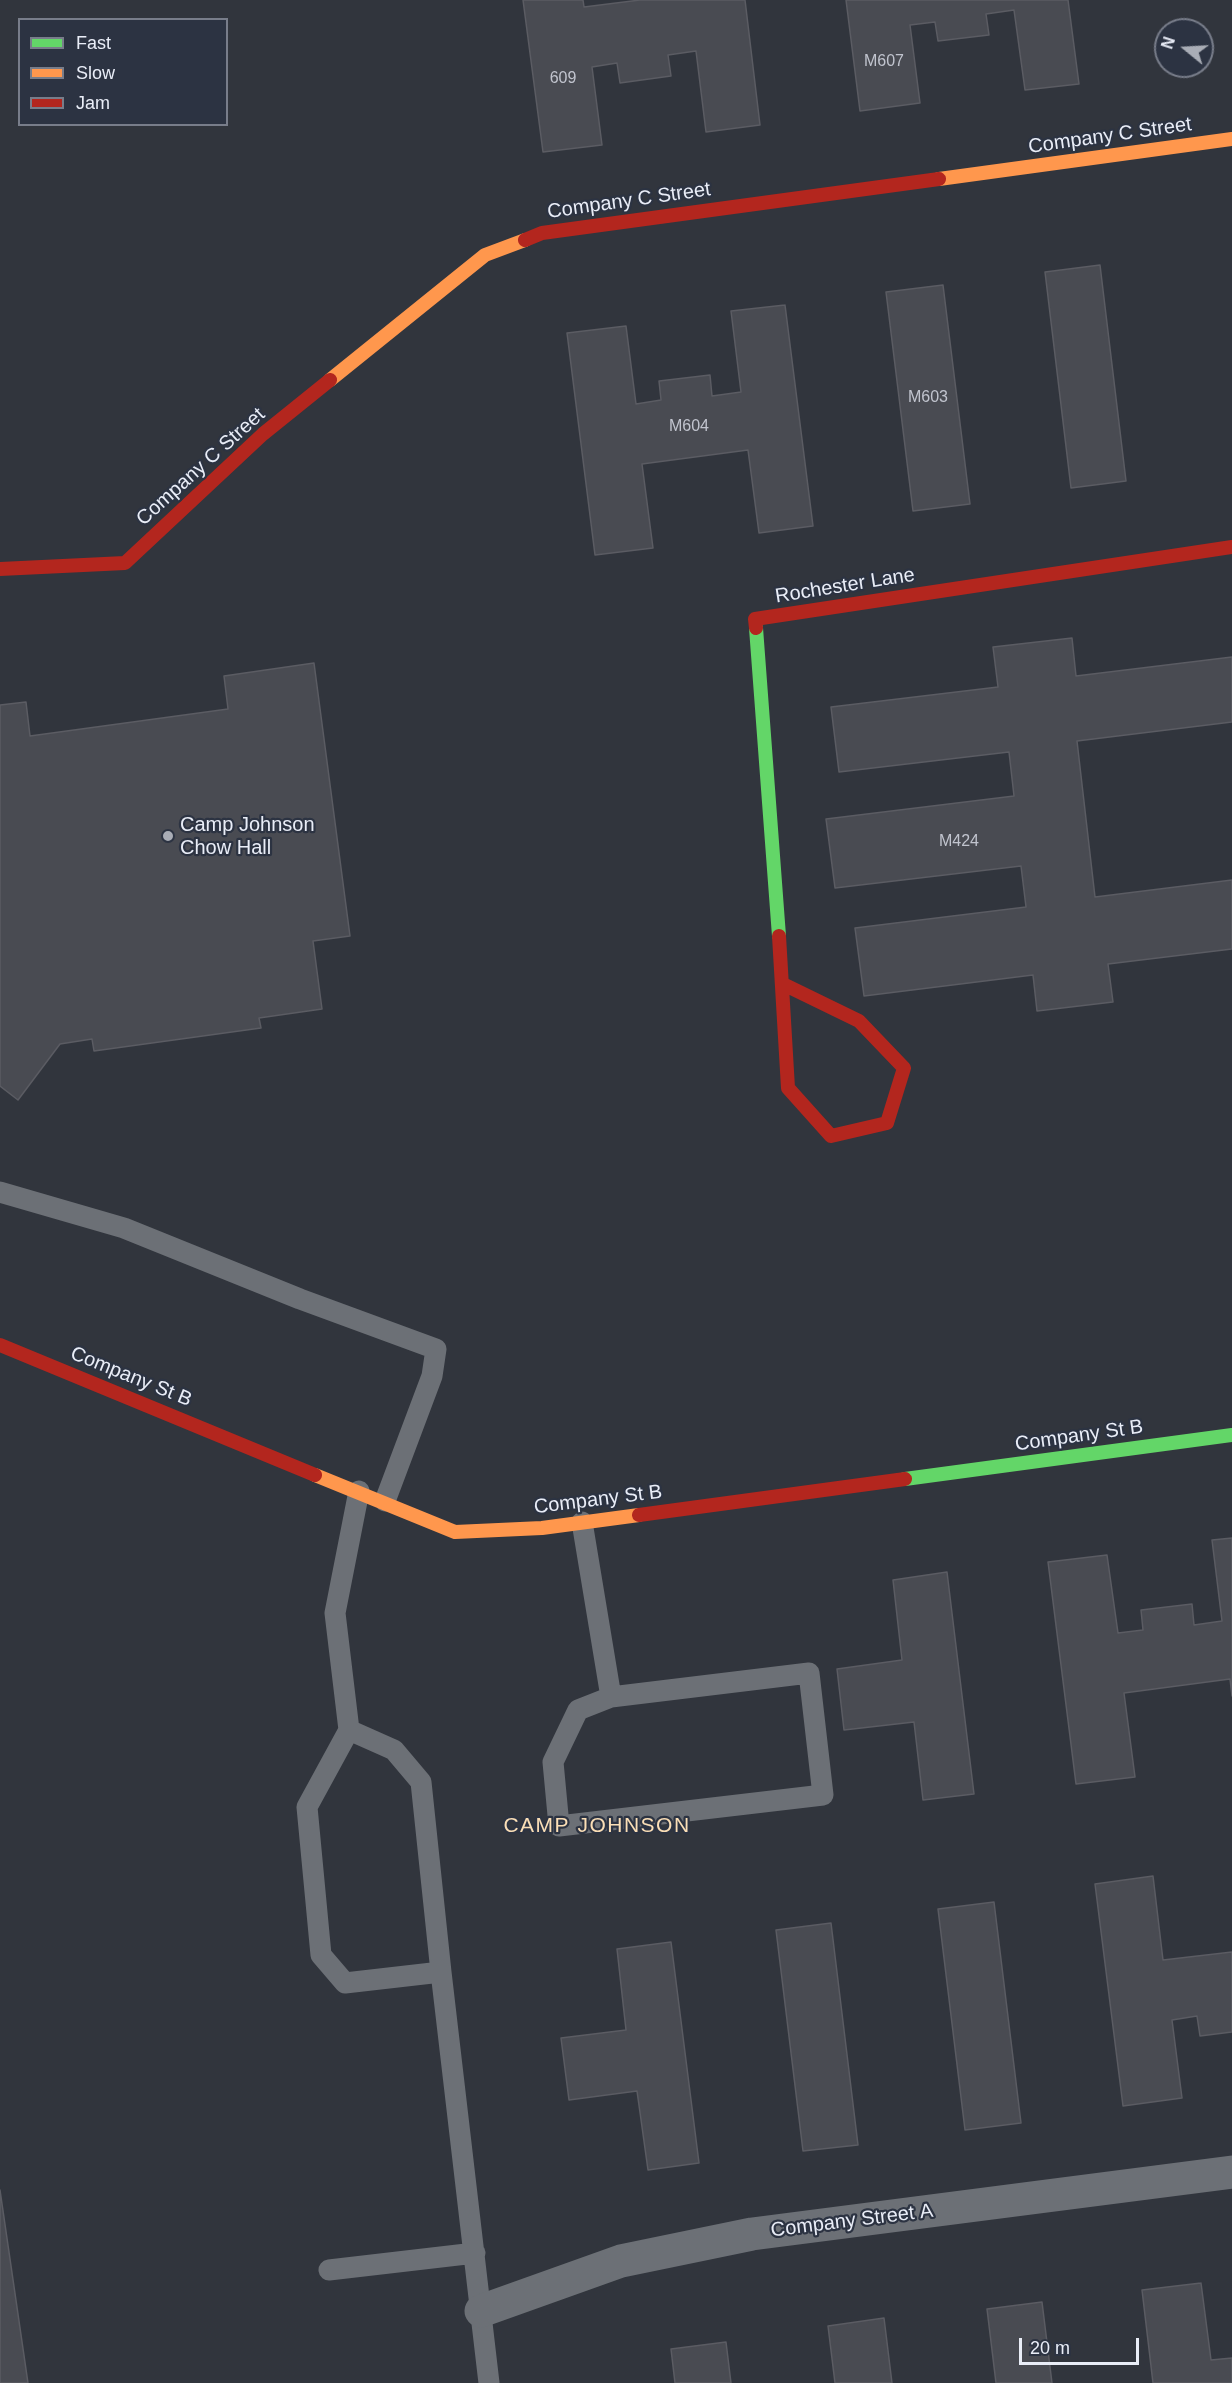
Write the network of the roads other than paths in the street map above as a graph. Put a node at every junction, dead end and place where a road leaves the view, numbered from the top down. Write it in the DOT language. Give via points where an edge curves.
graph roads {
  1 [pos="1232,139"];
  2 [pos="1232,547"];
  3 [pos="0,569"];
  4 [pos="783,984"];
  5 [pos="0,1192"];
  6 [pos="0,1345"];
  7 [pos="1232,1435"];
  8 [pos="359,1491"];
  9 [pos="385,1502"];
  10 [pos="582,1522"];
  11 [pos="611,1697"];
  12 [pos="349,1730"];
  13 [pos="441,1972"];
  14 [pos="1232,2172"];
  15 [pos="475,2253"];
  16 [pos="329,2270"];
  17 [pos="481,2311"];
  18 [pos="489,2383"];
  1 -- 3 [label="street, Company C Street" via="542,233 485,255 263,434 124,563"];
  2 -- 4 [label="street, Rochester Lane" via="755,619"];
  4 -- 4 [label="street, Rochester Lane" via="788,1088 831,1136 887,1123 904,1068 860,1022"];
  5 -- 9 [label="lane" via="124,1228 436,1349 432,1377"];
  6 -- 8 [label="street, Company St B"];
  7 -- 10 [label="street, Company St B"];
  8 -- 9 [label="street, Company St B"];
  8 -- 12 [label="lane" via="335,1612"];
  9 -- 10 [label="street, Company St B" via="455,1532"];
  10 -- 11 [label="lane"];
  11 -- 11 [label="lane" via="578,1710 553,1762 559,1827 823,1795 809,1673"];
  12 -- 13 [label="lane" via="394,1750 421,1782"];
  12 -- 13 [label="lane" via="307,1807 321,1955 345,1983"];
  13 -- 15 [label="lane"];
  14 -- 17 [label="street, Company Street A" via="752,2234 621,2261"];
  15 -- 16 [label="lane"];
  15 -- 17 [label="lane"];
  17 -- 18 [label="lane"];
}
